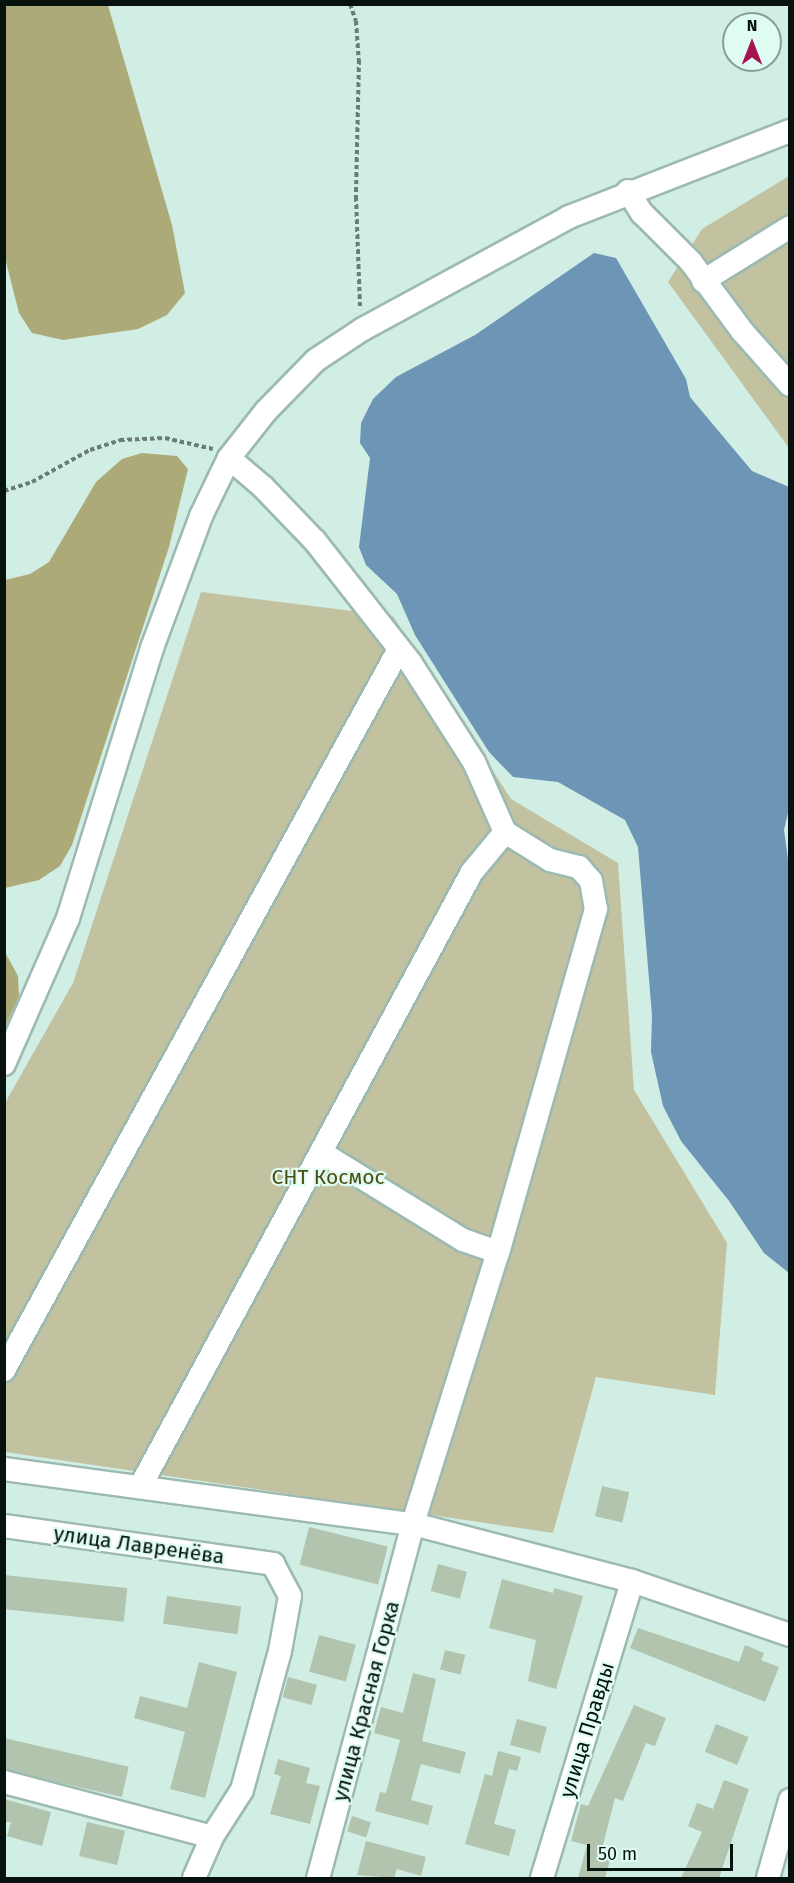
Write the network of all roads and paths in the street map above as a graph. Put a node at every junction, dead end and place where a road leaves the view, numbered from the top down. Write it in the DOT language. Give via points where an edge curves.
graph roads {
  1 [pos="350,4"];
  2 [pos="789,131"];
  3 [pos="628,191"];
  4 [pos="789,227"];
  5 [pos="703,281"];
  6 [pos="363,329"];
  7 [pos="789,385"];
  8 [pos="229,458"];
  9 [pos="4,491"];
  10 [pos="399,649"];
  11 [pos="505,832"];
  12 [pos="4,1064"];
  13 [pos="322,1153"];
  14 [pos="498,1252"];
  15 [pos="4,1370"];
  16 [pos="4,1469"];
  17 [pos="141,1487"];
  18 [pos="413,1524"];
  19 [pos="4,1526"];
  20 [pos="632,1581"];
  21 [pos="789,1635"];
  22 [pos="4,1782"];
  23 [pos="789,1800"];
  24 [pos="212,1837"];
  25 [pos="194,1878"];
  26 [pos="318,1878"];
  27 [pos="542,1878"];
  28 [pos="768,1878"];
  1 -- 6 [label="path" via="356,21 359,60 356,197"];
  2 -- 3 [label="street"];
  3 -- 5 [label="street"];
  3 -- 6 [label="street" via="569,217"];
  4 -- 5 [label="street"];
  5 -- 7 [label="street"];
  6 -- 8 [label="street" via="316,360 290,384"];
  8 -- 9 [label="path" via="210,448 165,438 120,440 90,450 32,482"];
  8 -- 10 [label="street" via="315,541"];
  8 -- 12 [label="street" via="201,516 152,648 68,918"];
  10 -- 11 [label="street" via="474,762"];
  10 -- 15 [label="street"];
  11 -- 13 [label="street" via="472,872"];
  11 -- 14 [label="street, улица Красная Горка" via="549,860 579,867 591,881 596,909"];
  13 -- 14 [label="street" via="463,1240"];
  13 -- 17 [label="street"];
  14 -- 18 [label="street, улица Красная Горка"];
  16 -- 17 [label="street"];
  17 -- 18 [label="street"];
  18 -- 20 [label="street"];
  18 -- 26 [label="street, улица Красная Горка"];
  19 -- 24 [label="street, улица Лавренёва" via="273,1564 290,1596 280,1651 242,1790"];
  20 -- 21 [label="street"];
  20 -- 27 [label="street, улица Правды"];
  22 -- 24 [label="street"];
  23 -- 28 [label="street"];
  24 -- 25 [label="street"];
}
